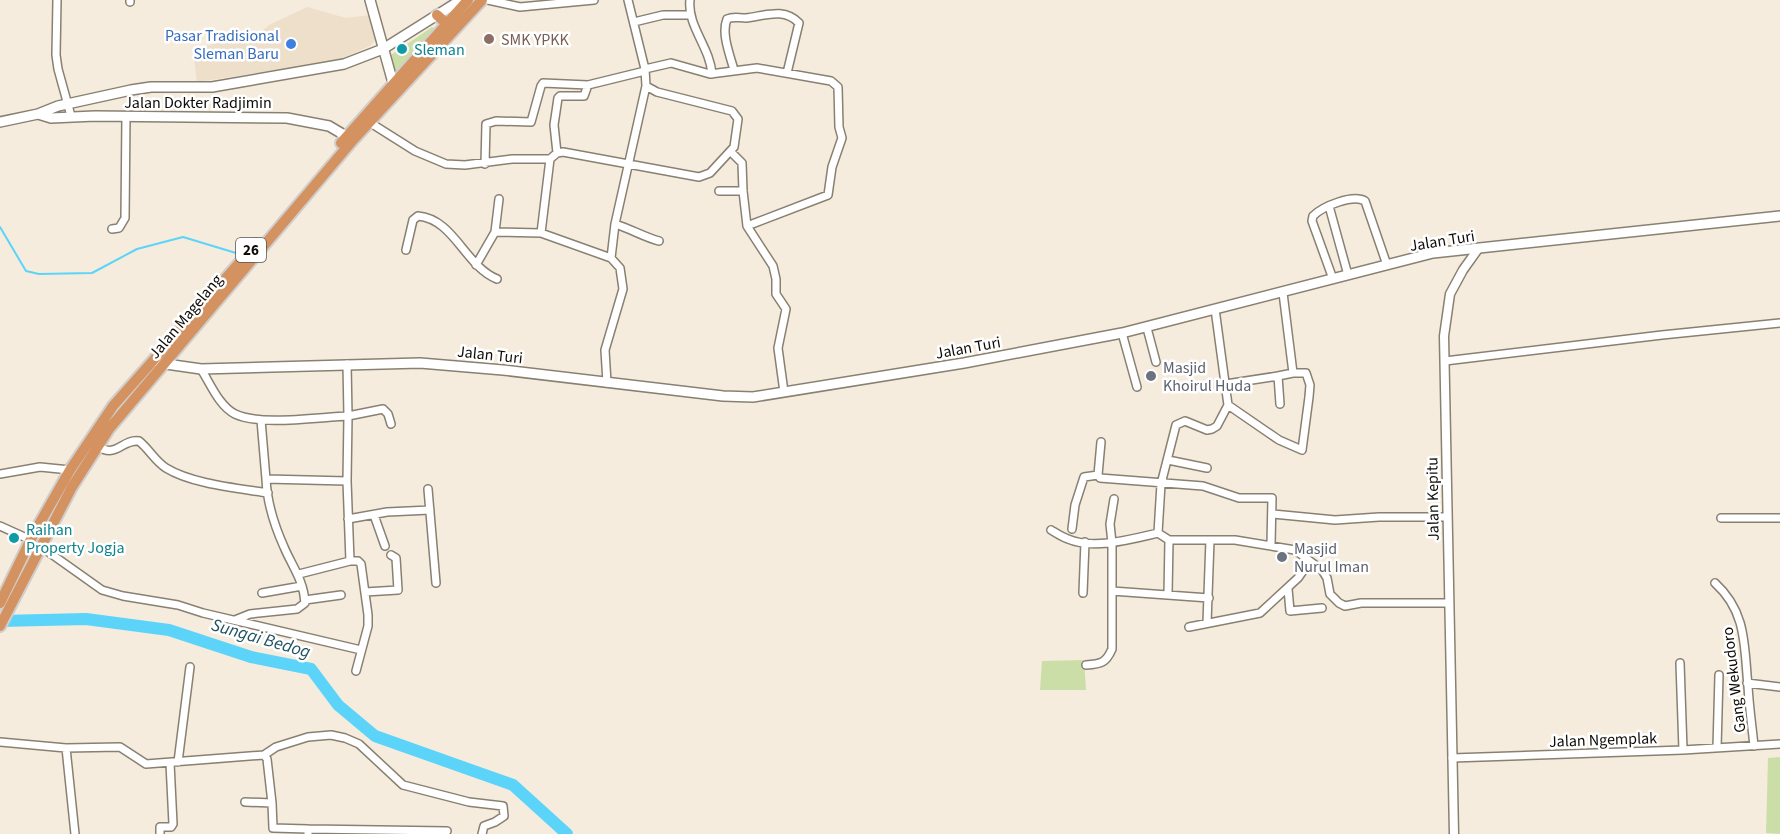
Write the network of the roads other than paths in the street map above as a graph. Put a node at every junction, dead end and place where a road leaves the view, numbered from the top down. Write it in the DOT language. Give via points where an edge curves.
graph roads {
  1 [pos="57,0"];
  2 [pos="370,0"];
  3 [pos="461,0"];
  4 [pos="468,0"];
  5 [pos="482,0"];
  6 [pos="488,0"];
  7 [pos="594,0"];
  8 [pos="627,0"];
  9 [pos="690,0"];
  10 [pos="437,15"];
  11 [pos="689,15"];
  12 [pos="634,22"];
  13 [pos="447,24"];
  14 [pos="383,49"];
  15 [pos="645,70"];
  16 [pos="734,70"];
  17 [pos="787,73"];
  18 [pos="712,74"];
  19 [pos="393,83"];
  20 [pos="588,85"];
  21 [pos="646,86"];
  22 [pos="68,103"];
  23 [pos="38,114"];
  24 [pos="71,116"];
  25 [pos="126,116"];
  26 [pos="0,122"];
  27 [pos="369,122"];
  28 [pos="350,138"];
  29 [pos="731,152"];
  30 [pos="557,153"];
  31 [pos="550,159"];
  32 [pos="485,164"];
  33 [pos="629,165"];
  34 [pos="719,191"];
  35 [pos="742,191"];
  36 [pos="499,199"];
  37 [pos="1329,206"];
  38 [pos="1780,216"];
  39 [pos="615,224"];
  40 [pos="747,226"];
  41 [pos="112,229"];
  42 [pos="495,232"];
  43 [pos="541,233"];
  44 [pos="659,241"];
  45 [pos="1478,249"];
  46 [pos="406,250"];
  47 [pos="1458,250"];
  48 [pos="611,258"];
  49 [pos="476,265"];
  50 [pos="1387,265"];
  51 [pos="1463,270"];
  52 [pos="1348,275"];
  53 [pos="497,279"];
  54 [pos="1333,279"];
  55 [pos="1282,293"];
  56 [pos="1215,309"];
  57 [pos="1780,323"];
  58 [pos="1147,328"];
  59 [pos="1122,333"];
  60 [pos="152,361"];
  61 [pos="1156,362"];
  62 [pos="1446,362"];
  63 [pos="164,364"];
  64 [pos="347,364"];
  65 [pos="201,369"];
  66 [pos="1293,373"];
  67 [pos="1278,376"];
  68 [pos="607,383"];
  69 [pos="1226,384"];
  70 [pos="1137,387"];
  71 [pos="784,392"];
  72 [pos="1280,404"];
  73 [pos="1228,405"];
  74 [pos="348,416"];
  75 [pos="261,420"];
  76 [pos="391,424"];
  77 [pos="1101,442"];
  78 [pos="97,447"];
  79 [pos="1168,460"];
  80 [pos="1207,468"];
  81 [pos="70,470"];
  82 [pos="0,474"];
  83 [pos="1098,475"];
  84 [pos="266,479"];
  85 [pos="347,481"];
  86 [pos="1161,484"];
  87 [pos="428,489"];
  88 [pos="267,493"];
  89 [pos="1114,499"];
  90 [pos="430,510"];
  91 [pos="1273,514"];
  92 [pos="374,515"];
  93 [pos="1448,517"];
  94 [pos="1721,518"];
  95 [pos="1780,518"];
  96 [pos="348,519"];
  97 [pos="0,526"];
  98 [pos="1072,529"];
  99 [pos="1051,530"];
  100 [pos="1158,533"];
  101 [pos="1169,540"];
  102 [pos="1210,540"];
  103 [pos="1085,542"];
  104 [pos="35,543"];
  105 [pos="1112,543"];
  106 [pos="1271,545"];
  107 [pos="384,546"];
  108 [pos="391,555"];
  109 [pos="350,561"];
  110 [pos="1310,561"];
  111 [pos="299,574"];
  112 [pos="436,583"];
  113 [pos="1715,583"];
  114 [pos="302,586"];
  115 [pos="1288,589"];
  116 [pos="1112,591"];
  117 [pos="365,592"];
  118 [pos="262,593"];
  119 [pos="1083,593"];
  120 [pos="341,595"];
  121 [pos="1168,595"];
  122 [pos="1209,598"];
  123 [pos="305,600"];
  124 [pos="4,601"];
  125 [pos="1448,603"];
  126 [pos="1322,608"];
  127 [pos="235,620"];
  128 [pos="1207,623"];
  129 [pos="0,626"];
  130 [pos="1189,627"];
  131 [pos="361,650"];
  132 [pos="1680,663"];
  133 [pos="1086,665"];
  134 [pos="190,667"];
  135 [pos="356,671"];
  136 [pos="1719,675"];
  137 [pos="1747,683"];
  138 [pos="1780,687"];
  139 [pos="0,742"];
  140 [pos="1780,744"];
  141 [pos="1754,746"];
  142 [pos="66,748"];
  143 [pos="1717,748"];
  144 [pos="1683,750"];
  145 [pos="264,755"];
  146 [pos="1452,758"];
  147 [pos="174,762"];
  148 [pos="245,802"];
  149 [pos="272,803"];
  150 [pos="273,831"];
  151 [pos="447,831"];
  152 [pos="308,832"];
  153 [pos="373,832"];
  154 [pos="409,832"];
  155 [pos="75,834"];
  156 [pos="160,834"];
  157 [pos="482,834"];
  158 [pos="1454,834"];
  1 -- 22 [label="street" via="57,62"];
  2 -- 14 [label="main road"];
  3 -- 10 [label="main road, Jalan Dokter Radjimin"];
  4 -- 13 [label="highway, Jalan Magelang / 26"];
  5 -- 27 [label="highway, Jalan Magelang / 26"];
  6 -- 7 [label="street" via="520,7"];
  8 -- 12 [label="street"];
  9 -- 11 [label="street"];
  10 -- 13 [label="highway"];
  10 -- 14 [label="main road, Jalan Dokter Radjimin"];
  11 -- 12 [label="street" via="663,15"];
  11 -- 18 [label="street" via="706,50"];
  12 -- 15 [label="street"];
  13 -- 19 [label="highway, Jalan Magelang / 26"];
  14 -- 19 [label="main road"];
  14 -- 22 [label="main road, Jalan Dokter Radjimin" via="344,64 219,87 140,88"];
  15 -- 18 [label="street" via="678,63"];
  15 -- 20 [label="street"];
  15 -- 21 [label="street"];
  16 -- 17 [label="street" via="757,68"];
  16 -- 17 [label="street" via="724,25 727,19 783,14 800,23"];
  16 -- 18 [label="street"];
  17 -- 40 [label="street" via="831,81 838,87 842,138 832,167 830,192"];
  19 -- 28 [label="highway, Jalan Magelang / 26"];
  20 -- 30 [label="street" via="584,96 558,98 554,125"];
  20 -- 32 [label="street" via="543,83 531,122 486,124"];
  21 -- 29 [label="street" via="736,114 736,142"];
  21 -- 33 [label="street"];
  22 -- 23 [label="main road, Jalan Dokter Radjimin"];
  22 -- 24 [label="street"];
  23 -- 24 [label="main road, Jalan Dokter Radjimin" via="51,118"];
  23 -- 26 [label="main road, Jalan Dokter Radjimin"];
  24 -- 25 [label="main road, Jalan Dokter Radjimin"];
  25 -- 28 [label="main road, Jalan Dokter Radjimin" via="298,118 329,126"];
  25 -- 41 [label="street" via="125,218 119,228"];
  27 -- 28 [label="highway, Jalan Magelang / 26"];
  27 -- 32 [label="street" via="415,151 446,164"];
  28 -- 60 [label="highway, Jalan Magelang / 26"];
  28 -- 63 [label="highway, Jalan Magelang / 26"];
  29 -- 33 [label="street" via="703,177"];
  29 -- 35 [label="street" via="741,161"];
  30 -- 31 [label="street"];
  30 -- 33 [label="street" via="570,152"];
  31 -- 32 [label="street"];
  31 -- 43 [label="street"];
  33 -- 39 [label="street"];
  34 -- 35 [label="street"];
  35 -- 40 [label="street"];
  36 -- 42 [label="street"];
  37 -- 50 [label="street" via="1354,197 1365,201"];
  37 -- 52 [label="street"];
  37 -- 54 [label="street" via="1316,212 1312,221"];
  38 -- 45 [label="main road, Jalan Turi"];
  39 -- 44 [label="street"];
  39 -- 48 [label="street"];
  40 -- 71 [label="street" via="772,266 776,294 786,307 778,348"];
  42 -- 43 [label="street"];
  42 -- 49 [label="street"];
  43 -- 48 [label="street"];
  45 -- 47 [label="main road, Jalan Turi"];
  45 -- 51 [label="street, Jalan Kepitu"];
  46 -- 49 [label="street" via="413,220 418,216 429,217 447,230"];
  47 -- 50 [label="main road, Jalan Turi"];
  47 -- 51 [label="street" via="1465,257"];
  48 -- 68 [label="street" via="620,268 622,289 605,350"];
  49 -- 53 [label="street"];
  50 -- 52 [label="main road, Jalan Turi"];
  51 -- 62 [label="street, Jalan Kepitu" via="1450,294 1444,336"];
  52 -- 54 [label="main road, Jalan Turi"];
  54 -- 55 [label="main road, Jalan Turi"];
  55 -- 56 [label="main road, Jalan Turi"];
  55 -- 66 [label="street"];
  56 -- 58 [label="main road, Jalan Turi"];
  56 -- 69 [label="street"];
  57 -- 62 [label="street"];
  58 -- 59 [label="main road, Jalan Turi"];
  58 -- 61 [label="street"];
  59 -- 70 [label="street"];
  59 -- 71 [label="main road, Jalan Turi"];
  60 -- 63 [label="main road, Jalan Turi"];
  60 -- 81 [label="highway, Jalan Magelang / 26" via="112,406"];
  62 -- 93 [label="street, Jalan Kepitu"];
  63 -- 65 [label="main road, Jalan Turi"];
  63 -- 78 [label="highway, Jalan Magelang / 26"];
  64 -- 65 [label="main road, Jalan Turi"];
  64 -- 68 [label="main road, Jalan Turi" via="420,363"];
  64 -- 74 [label="street"];
  65 -- 75 [label="street" via="235,414"];
  66 -- 67 [label="street"];
  66 -- 73 [label="street" via="1306,373 1310,385 1302,450 1279,440"];
  67 -- 69 [label="street"];
  67 -- 72 [label="street"];
  68 -- 71 [label="main road, Jalan Turi" via="723,396"];
  69 -- 73 [label="street"];
  73 -- 79 [label="street" via="1212,429 1185,421 1176,425"];
  74 -- 75 [label="street"];
  74 -- 76 [label="street" via="383,409"];
  74 -- 85 [label="street"];
  75 -- 84 [label="street"];
  77 -- 83 [label="street"];
  78 -- 88 [label="street" via="110,452 136,440 165,468 177,473"];
  78 -- 104 [label="highway, Jalan Magelang / 26"];
  79 -- 80 [label="street"];
  79 -- 86 [label="street"];
  81 -- 82 [label="street" via="40,467"];
  81 -- 104 [label="highway, Jalan Magelang / 26"];
  83 -- 86 [label="street"];
  83 -- 98 [label="street" via="1084,477"];
  84 -- 85 [label="street"];
  84 -- 88 [label="street"];
  85 -- 96 [label="street"];
  86 -- 91 [label="street" via="1207,487 1239,498 1272,498"];
  86 -- 100 [label="street"];
  87 -- 90 [label="street"];
  88 -- 111 [label="street" via="284,547"];
  89 -- 105 [label="street"];
  90 -- 92 [label="street"];
  90 -- 112 [label="street"];
  91 -- 93 [label="street" via="1335,520"];
  91 -- 106 [label="street"];
  92 -- 96 [label="street"];
  92 -- 107 [label="street"];
  93 -- 125 [label="street, Jalan Kepitu"];
  94 -- 95 [label="street"];
  96 -- 109 [label="street"];
  97 -- 104 [label="street"];
  99 -- 103 [label="street" via="1070,540"];
  100 -- 101 [label="street"];
  100 -- 105 [label="street"];
  101 -- 102 [label="street"];
  101 -- 121 [label="street"];
  102 -- 106 [label="street"];
  102 -- 122 [label="street"];
  103 -- 105 [label="street"];
  103 -- 119 [label="street"];
  104 -- 124 [label="highway, Jalan Magelang / 26"];
  104 -- 127 [label="street" via="102,590 178,604"];
  105 -- 116 [label="street"];
  106 -- 110 [label="street" via="1295,550"];
  108 -- 117 [label="street" via="396,560 398,590"];
  109 -- 111 [label="street"];
  109 -- 117 [label="street" via="361,564"];
  110 -- 115 [label="street"];
  110 -- 125 [label="street" via="1327,578 1330,594 1345,606"];
  111 -- 114 [label="street"];
  113 -- 137 [label="street, Gang Wekudoro" via="1727,594 1738,615 1746,652"];
  114 -- 118 [label="street"];
  114 -- 123 [label="street"];
  115 -- 126 [label="street" via="1290,611"];
  115 -- 128 [label="street" via="1260,613"];
  116 -- 121 [label="street"];
  116 -- 133 [label="street" via="1112,649 1101,664"];
  117 -- 131 [label="street" via="368,626"];
  120 -- 123 [label="street"];
  121 -- 122 [label="street"];
  122 -- 128 [label="street"];
  123 -- 127 [label="street" via="297,609 250,614"];
  124 -- 129 [label="highway, Jalan Magelang / 26"];
  125 -- 146 [label="street, Jalan Kepitu"];
  127 -- 131 [label="street"];
  128 -- 130 [label="street"];
  131 -- 135 [label="street"];
  132 -- 144 [label="street"];
  134 -- 147 [label="street"];
  136 -- 143 [label="street"];
  137 -- 138 [label="street"];
  137 -- 141 [label="street, Gang Wekudoro"];
  139 -- 142 [label="street"];
  140 -- 141 [label="street, Jalan Ngemplak"];
  141 -- 143 [label="street, Jalan Ngemplak"];
  142 -- 147 [label="street" via="120,747 146,764"];
  142 -- 155 [label="street"];
  143 -- 144 [label="street, Jalan Ngemplak"];
  144 -- 146 [label="street, Jalan Ngemplak"];
  145 -- 147 [label="street"];
  145 -- 149 [label="street"];
  145 -- 157 [label="street" via="308,737 345,738 359,744 403,785 502,806 504,816 484,826"];
  146 -- 158 [label="street, Jalan Kepitu"];
  147 -- 156 [label="street" via="173,824 160,827"];
  148 -- 149 [label="street"];
  149 -- 150 [label="street"];
  150 -- 152 [label="street"];
  151 -- 154 [label="street"];
  152 -- 153 [label="street"];
  153 -- 154 [label="street"];
}
